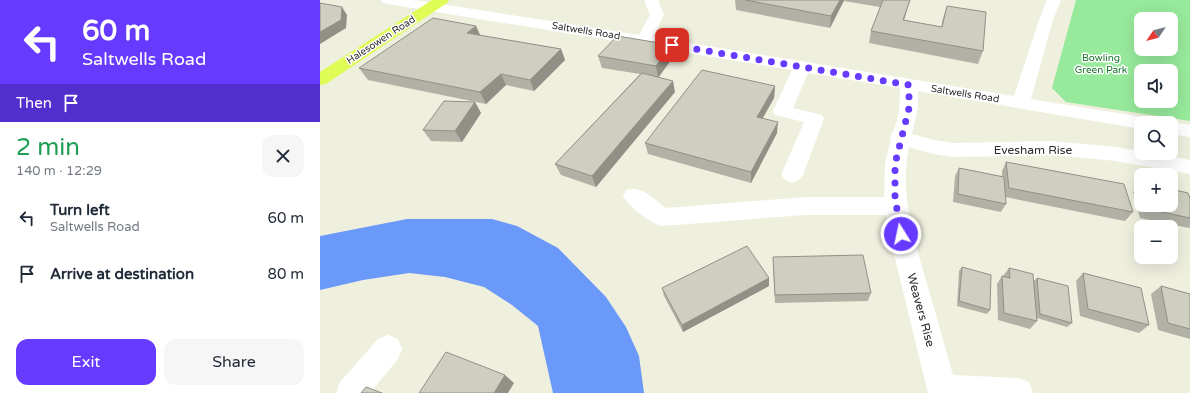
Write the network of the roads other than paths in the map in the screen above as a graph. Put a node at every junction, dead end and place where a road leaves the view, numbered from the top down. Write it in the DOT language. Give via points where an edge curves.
graph roads {
  1 [pos="388,0"];
  2 [pos="651,0"];
  3 [pos="1054,0"];
  4 [pos="438,3"];
  5 [pos="644,40"];
  6 [pos="802,67"];
  7 [pos="320,80"];
  8 [pos="909,85"];
  9 [pos="1022,103"];
  10 [pos="1134,122"];
  11 [pos="1178,129"];
  12 [pos="1190,131"];
  13 [pos="900,137"];
  14 [pos="1190,167"];
  15 [pos="792,175"];
  16 [pos="634,196"];
  17 [pos="896,206"];
  18 [pos="388,348"];
  19 [pos="943,391"];
  20 [pos="351,393"];
  21 [pos="1018,393"];
  1 -- 4 [label="street, Saltwells Road"];
  2 -- 5 [label="street" via="657,14"];
  3 -- 9 [label="street"];
  4 -- 5 [label="street, Saltwells Road"];
  4 -- 7 [label="main road, Halesowen Road"];
  5 -- 6 [label="street, Saltwells Road"];
  6 -- 8 [label="street, Saltwells Road"];
  6 -- 15 [label="street" via="782,111 815,119"];
  8 -- 9 [label="street, Saltwells Road"];
  8 -- 13 [label="street, Weavers Rise" via="909,108"];
  9 -- 10 [label="street, Saltwells Road"];
  11 -- 12 [label="street"];
  13 -- 14 [label="street, Evesham Rise" via="953,150 1052,148 1116,154"];
  13 -- 17 [label="street, Weavers Rise" via="895,164"];
  16 -- 17 [label="street" via="662,218 805,206"];
  17 -- 19 [label="street, Weavers Rise" via="901,234"];
  18 -- 20 [label="street"];
  19 -- 21 [label="street"];
}
